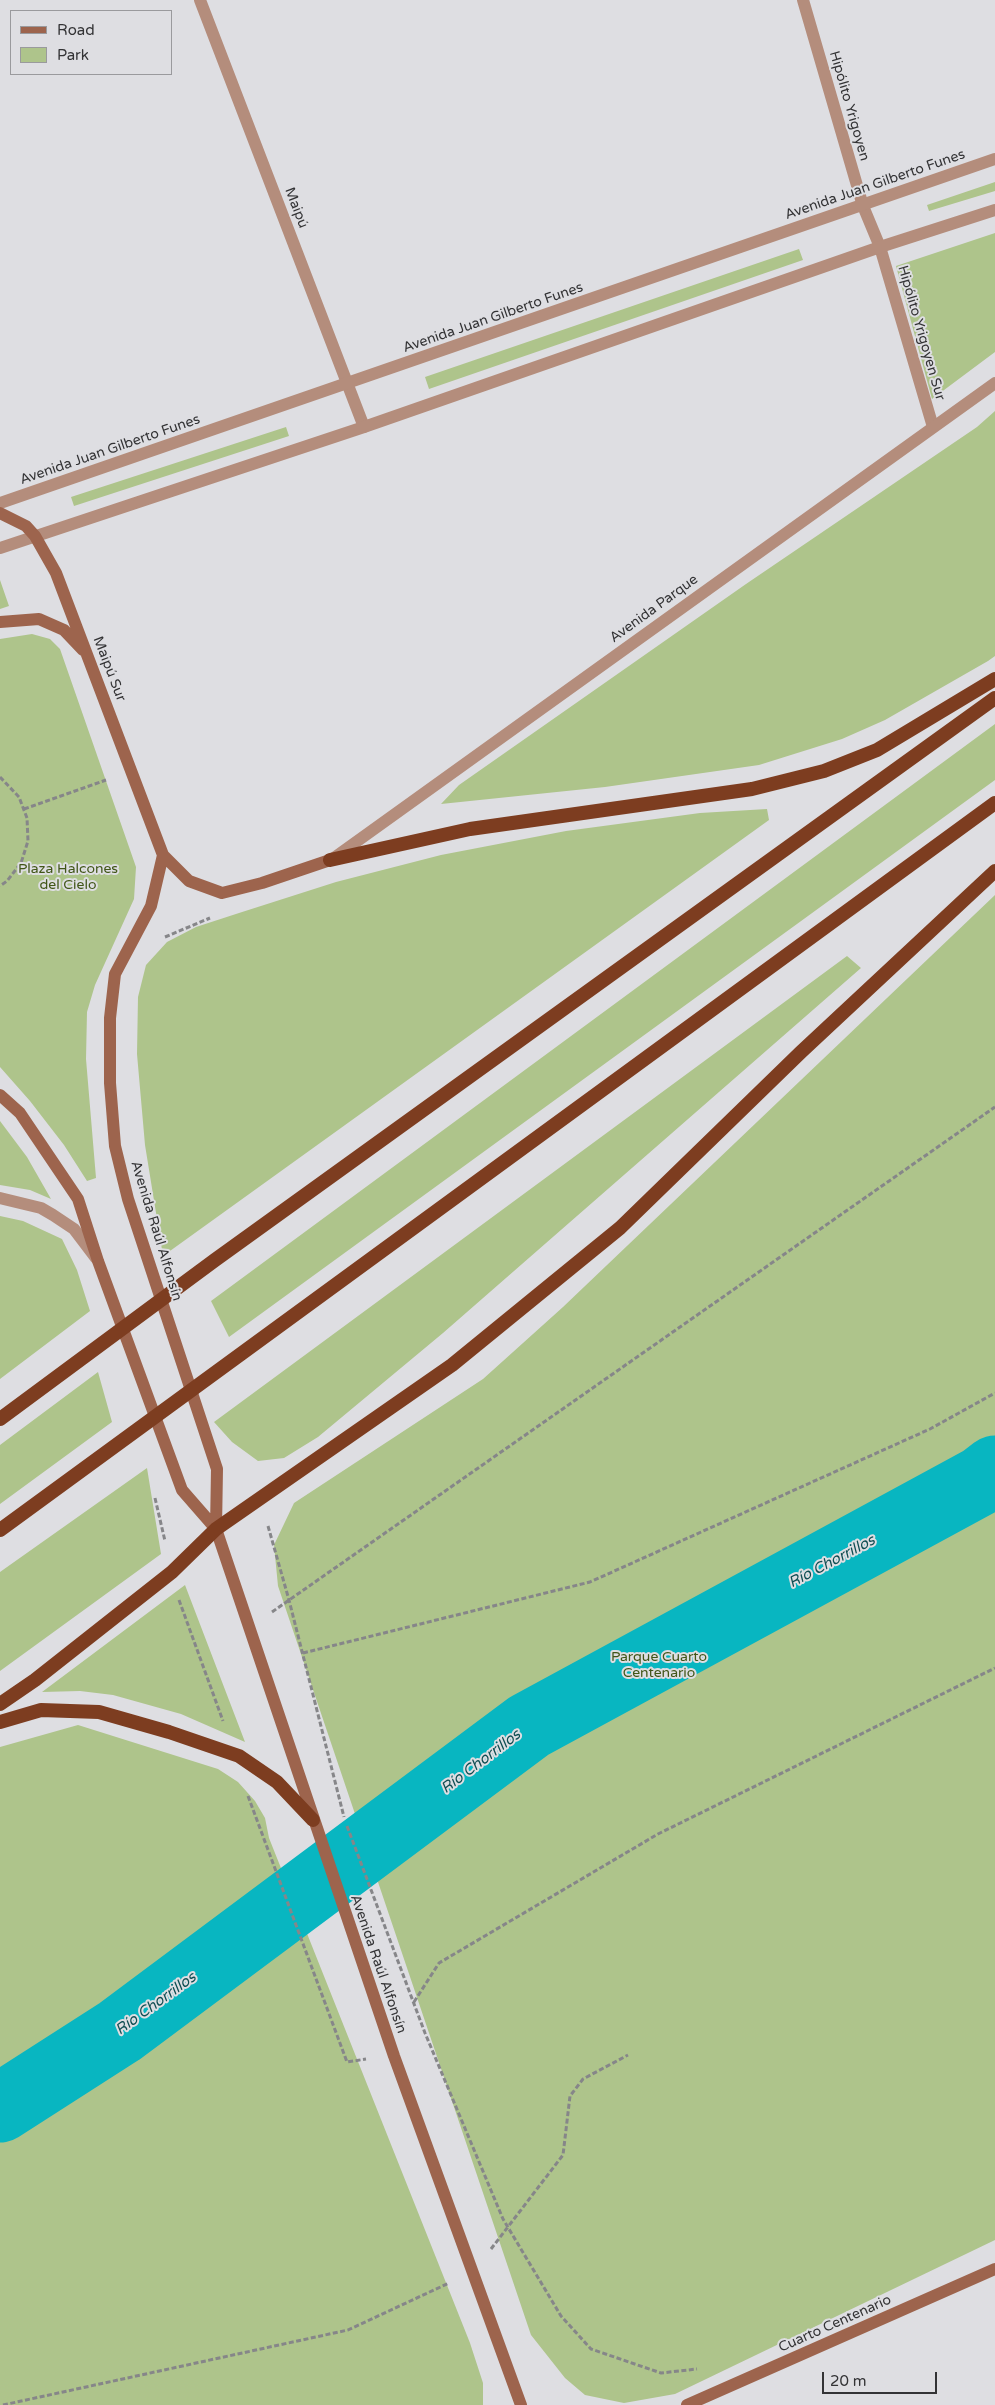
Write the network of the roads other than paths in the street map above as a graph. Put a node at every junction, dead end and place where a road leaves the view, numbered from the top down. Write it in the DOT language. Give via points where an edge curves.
graph roads {
  1 [pos="200,0"];
  2 [pos="803,0"];
  3 [pos="995,159"];
  4 [pos="863,206"];
  5 [pos="995,210"];
  6 [pos="880,247"];
  7 [pos="995,383"];
  8 [pos="348,385"];
  9 [pos="364,427"];
  10 [pos="933,428"];
  11 [pos="0,503"];
  12 [pos="0,513"];
  13 [pos="35,536"];
  14 [pos="0,548"];
  15 [pos="0,622"];
  16 [pos="88,655"];
  17 [pos="995,679"];
  18 [pos="995,698"];
  19 [pos="995,803"];
  20 [pos="164,855"];
  21 [pos="330,860"];
  22 [pos="995,871"];
  23 [pos="0,1095"];
  24 [pos="0,1198"];
  25 [pos="98,1261"];
  26 [pos="0,1419"];
  27 [pos="216,1529"];
  28 [pos="0,1530"];
  29 [pos="0,1704"];
  30 [pos="0,1722"];
  31 [pos="314,1820"];
  32 [pos="995,2269"];
  33 [pos="521,2405"];
  34 [pos="687,2405"];
  1 -- 8 [label="street, Maipú"];
  2 -- 4 [label="street, Hipólito Yrigoyen"];
  3 -- 4 [label="street, Avenida Juan Gilberto Funes"];
  4 -- 6 [label="street, Hipólito Yrigoyen"];
  4 -- 8 [label="street, Avenida Juan Gilberto Funes"];
  5 -- 6 [label="street"];
  6 -- 9 [label="street"];
  6 -- 10 [label="street, Hipólito Yrigoyen Sur"];
  7 -- 10 [label="street, Avenida Parque"];
  8 -- 9 [label="street, Maipú"];
  8 -- 11 [label="street, Avenida Juan Gilberto Funes"];
  9 -- 13 [label="street"];
  10 -- 21 [label="street, Avenida Parque"];
  12 -- 13 [label="main road, Maipú Sur" via="26,526"];
  13 -- 14 [label="street"];
  13 -- 16 [label="main road, Maipú Sur" via="56,573"];
  15 -- 16 [label="main road" via="39,620 64,630"];
  16 -- 20 [label="main road, Maipú Sur"];
  17 -- 21 [label="highway" via="877,750 824,771 752,789 470,829"];
  18 -- 26 [label="highway" via="215,1260"];
  19 -- 28 [label="highway"];
  20 -- 21 [label="main road" via="189,881 222,893"];
  20 -- 27 [label="main road, Avenida Raúl Alfonsín" via="151,906 116,974 110,1018 110,1083 116,1146 128,1199 217,1469"];
  22 -- 27 [label="highway" via="801,1052 620,1228 452,1364"];
  23 -- 25 [label="main road, Avenida Raúl Alfonsín" via="20,1113 78,1199"];
  24 -- 25 [label="street" via="41,1208 74,1228"];
  25 -- 27 [label="main road, Avenida Raúl Alfonsín" via="182,1490"];
  27 -- 29 [label="highway" via="172,1572"];
  27 -- 31 [label="main road, Avenida Raúl Alfonsín"];
  30 -- 31 [label="highway" via="41,1710 99,1712 169,1732 234,1754 277,1782"];
  31 -- 33 [label="main road, Avenida Raúl Alfonsín" via="394,2056"];
  32 -- 34 [label="main road, Cuarto Centenario"];
}
